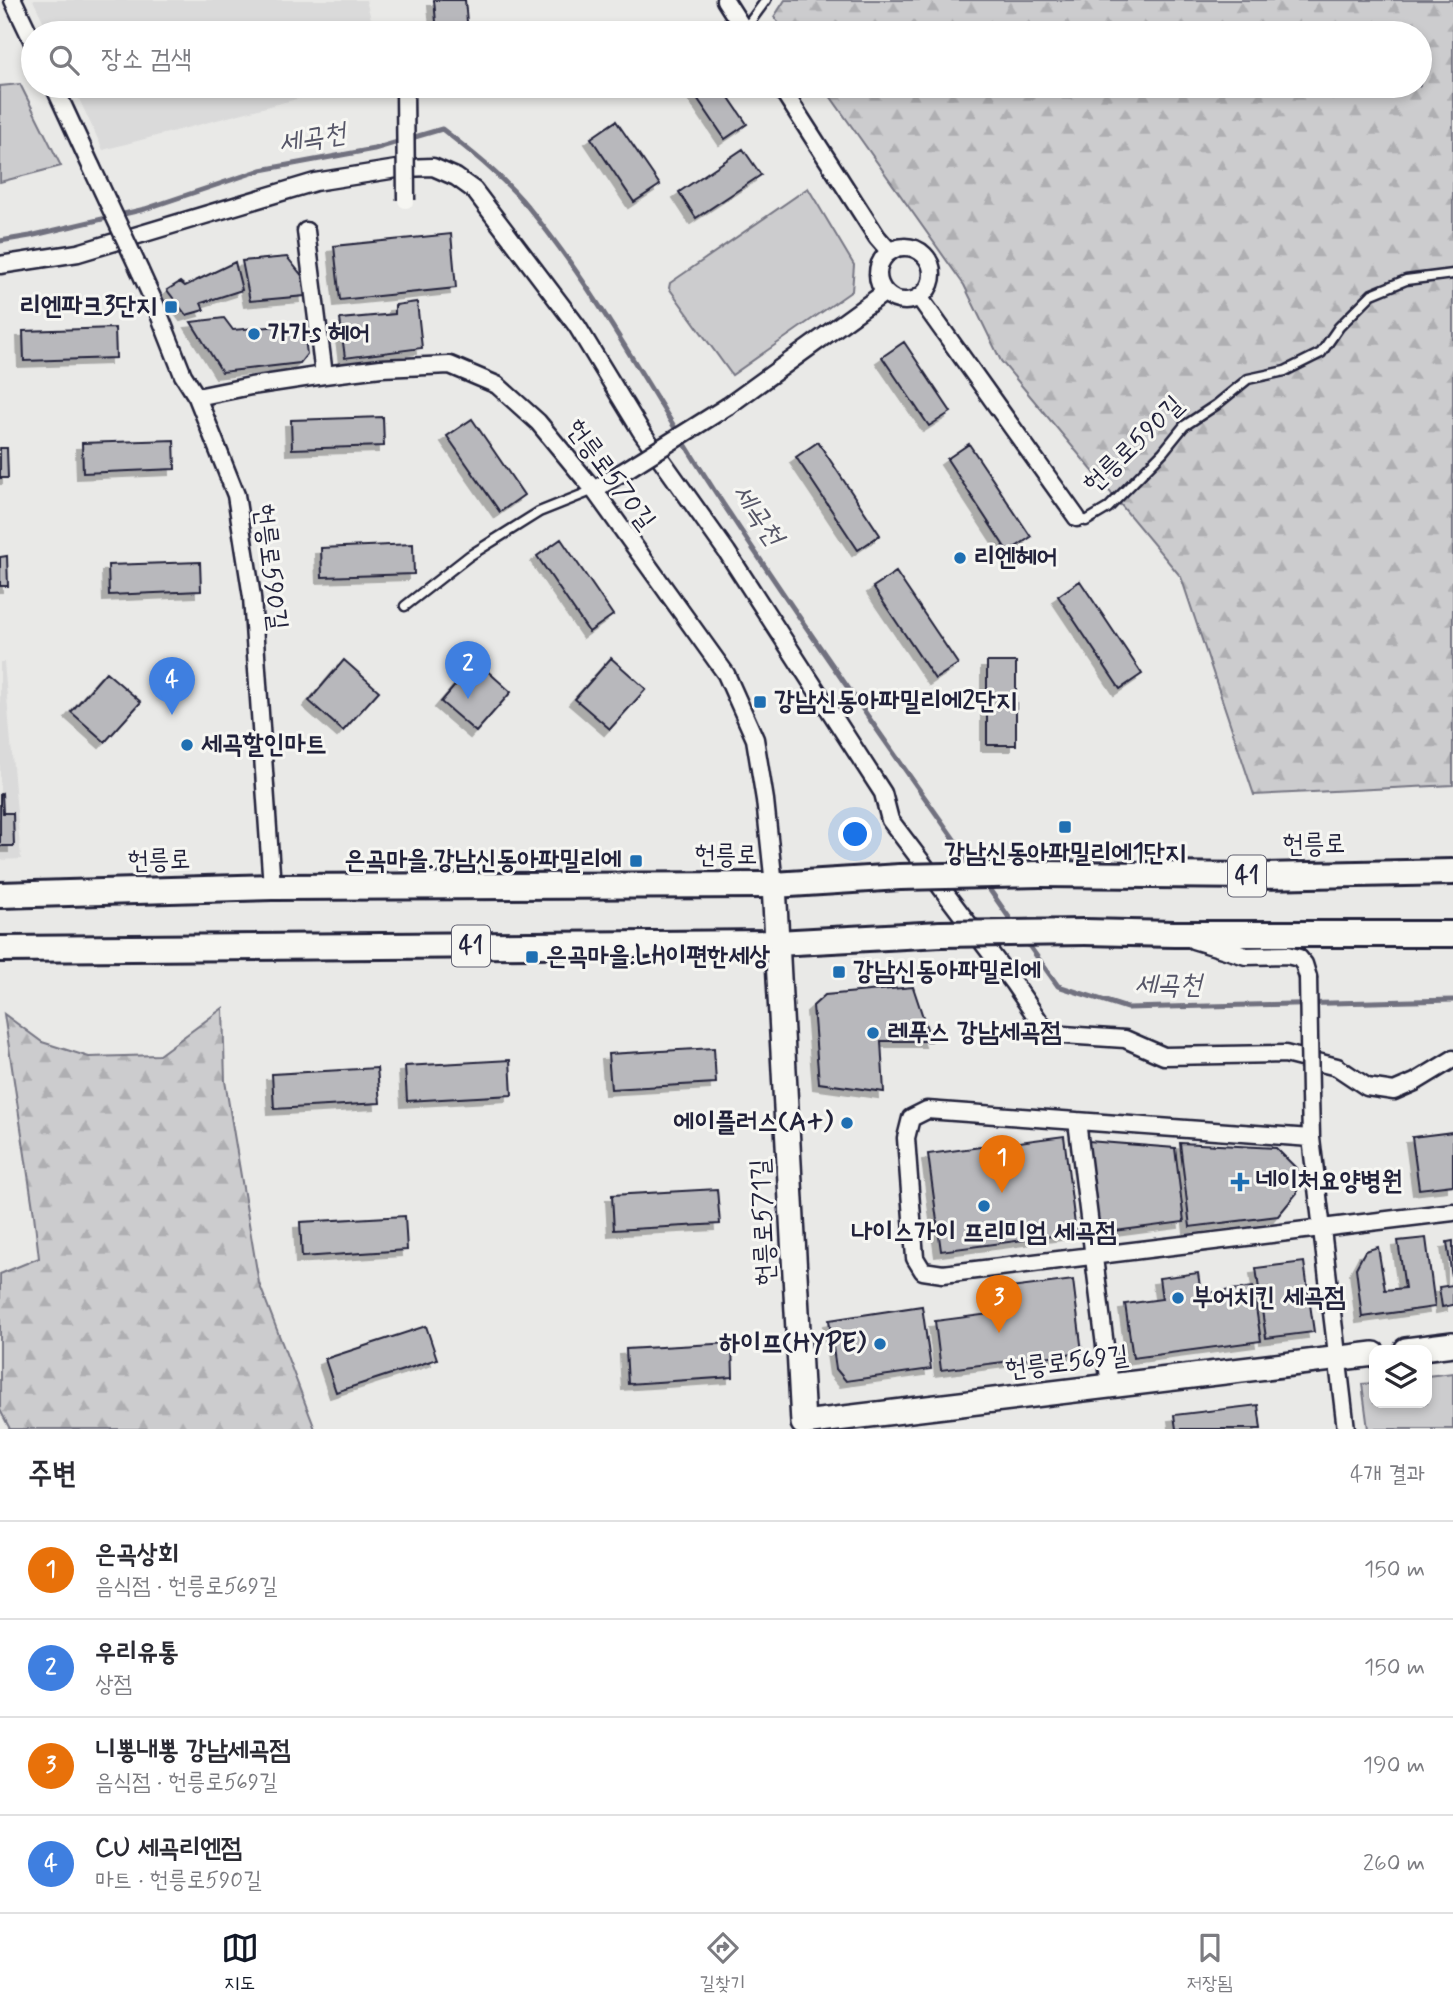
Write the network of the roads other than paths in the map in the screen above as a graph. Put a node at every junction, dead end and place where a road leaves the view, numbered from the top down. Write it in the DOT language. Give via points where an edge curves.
graph roads {
  1 [pos="13,0"];
  2 [pos="725,0"];
  3 [pos="766,0"];
  4 [pos="23,21"];
  5 [pos="738,21"];
  6 [pos="752,21"];
  7 [pos="60,98"];
  8 [pos="405,98"];
  9 [pos="788,98"];
  10 [pos="406,200"];
  11 [pos="306,231"];
  12 [pos="890,251"];
  13 [pos="0,265"];
  14 [pos="1453,274"];
  15 [pos="884,293"];
  16 [pos="919,298"];
  17 [pos="324,375"];
  18 [pos="197,397"];
  19 [pos="594,490"];
  20 [pos="1077,518"];
  21 [pos="405,606"];
  22 [pos="1453,872"];
  23 [pos="774,886"];
  24 [pos="272,887"];
  25 [pos="0,895"];
  26 [pos="1174,934"];
  27 [pos="1453,934"];
  28 [pos="777,943"];
  29 [pos="0,949"];
  30 [pos="1453,1059"];
  31 [pos="1077,1121"];
  32 [pos="1311,1138"];
  33 [pos="1453,1212"];
  34 [pos="1321,1228"];
  35 [pos="1094,1256"];
  36 [pos="1453,1344"];
  37 [pos="1432,1347"];
  38 [pos="1369,1355"];
  39 [pos="1337,1359"];
  40 [pos="1110,1386"];
  41 [pos="803,1426"];
  42 [pos="1346,1429"];
  1 -- 4 [label="street"];
  2 -- 5 [label="street"];
  3 -- 6 [label="lane"];
  7 -- 18 [label="street, 헌릉로590길, bridge" via="183,375"];
  8 -- 10 [label="street, bridge"];
  9 -- 12 [label="street"];
  11 -- 17 [label="street"];
  12 -- 15 [label="street" via="877,274"];
  12 -- 16 [label="street" via="908,247 929,260 931,283"];
  13 -- 30 [label="street" via="78,253 315,182 403,168 433,167 456,177 474,190 577,326 641,431 727,552 883,793 890,820 1048,1034 1125,1039 1164,1056 1285,1054 1337,1067 1367,1087 1394,1091"];
  14 -- 20 [label="lane, 헌릉로590길" via="1406,279 1372,294 1321,352 1285,371 1248,379 1184,426 1108,508 1086,522"];
  15 -- 16 [label="street" via="902,301"];
  15 -- 19 [label="street, bridge" via="728,406"];
  16 -- 20 [label="street, 헌릉로590길"];
  17 -- 18 [label="street, 헌릉로570길"];
  17 -- 19 [label="street, 헌릉로570길" via="450,365 497,385 538,422"];
  18 -- 24 [label="street, 헌릉로590길" via="236,495 252,597"];
  19 -- 21 [label="lane" via="540,512 469,556"];
  19 -- 23 [label="street, 헌릉로570길" via="726,674 755,739"];
  22 -- 23 [label="main road, 헌릉로 / 41, bridge" via="1040,874"];
  23 -- 24 [label="main road, 헌릉로 / 41"];
  23 -- 28 [label="street, 헌릉로571길"];
  24 -- 25 [label="main road, 헌릉로 / 41"];
  26 -- 27 [label="main road, 41"];
  26 -- 28 [label="main road, 41, bridge" via="941,934"];
  26 -- 32 [label="street, bridge" via="1246,956 1287,955 1304,964"];
  28 -- 29 [label="main road, 41"];
  28 -- 41 [label="street, 헌릉로571길"];
  31 -- 32 [label="street"];
  31 -- 35 [label="street"];
  31 -- 35 [label="street" via="927,1110 911,1118 906,1138 915,1258 923,1270 943,1274"];
  32 -- 34 [label="street"];
  33 -- 34 [label="street"];
  34 -- 35 [label="street"];
  34 -- 39 [label="street"];
  35 -- 40 [label="street"];
  36 -- 37 [label="street"];
  38 -- 39 [label="street, 헌릉로569길"];
  39 -- 40 [label="street, 헌릉로569길"];
  39 -- 42 [label="street"];
  40 -- 41 [label="street, 헌릉로569길"];
}
